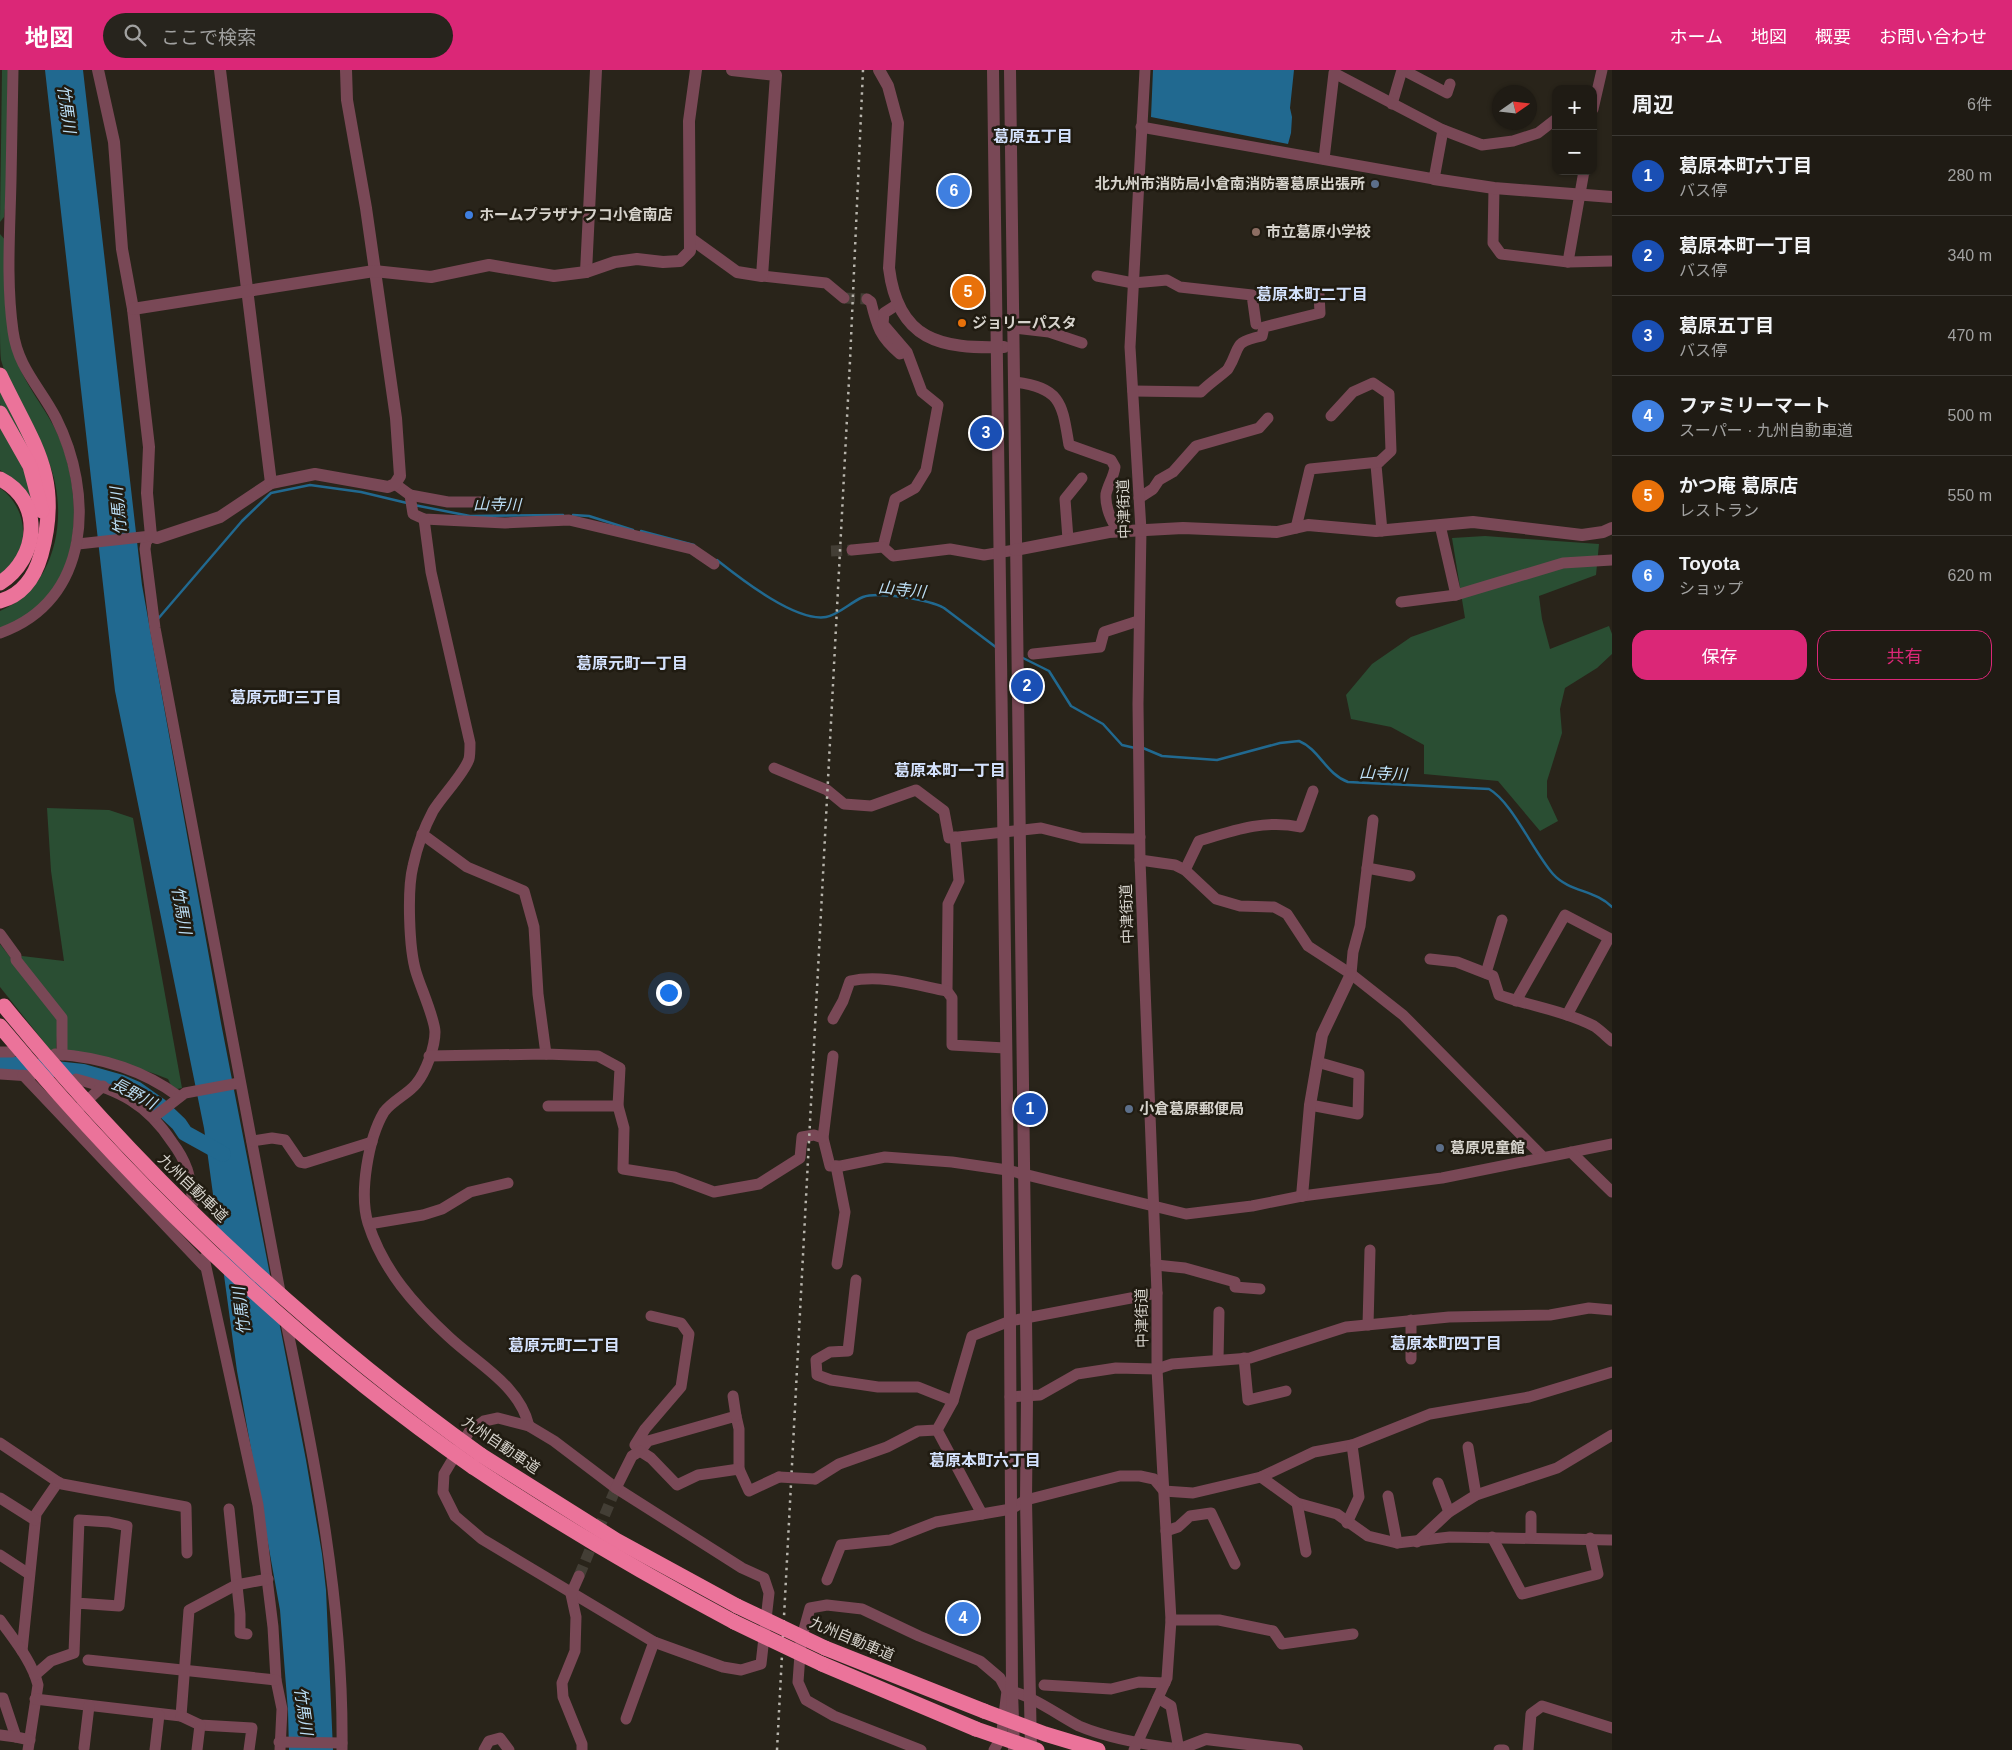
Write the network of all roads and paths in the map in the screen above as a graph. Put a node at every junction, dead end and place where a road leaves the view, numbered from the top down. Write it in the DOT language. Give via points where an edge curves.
graph roads {
  1 [pos="13,70"];
  2 [pos="98,70"];
  3 [pos="220,70"];
  4 [pos="346,70"];
  5 [pos="596,70"];
  6 [pos="696,70"];
  7 [pos="732,70"];
  8 [pos="879,70"];
  9 [pos="993,70"];
  10 [pos="1010,70"];
  11 [pos="1145,70"];
  12 [pos="1402,70"];
  13 [pos="1602,70"];
  14 [pos="1450,84"];
  15 [pos="1597,85"];
  16 [pos="1392,104"];
  17 [pos="1552,123"];
  18 [pos="1142,127"];
  19 [pos="1443,130"];
  20 [pos="1324,159"];
  21 [pos="1583,175"];
  22 [pos="1434,179"];
  23 [pos="1494,188"];
  24 [pos="1580,193"];
  25 [pos="1612,197"];
  26 [pos="5,228"];
  27 [pos="690,238"];
  28 [pos="1612,261"];
  29 [pos="1568,262"];
  30 [pos="374,271"];
  31 [pos="586,272"];
  32 [pos="762,276"];
  33 [pos="1098,276"];
  34 [pos="1133,282"];
  35 [pos="248,290"];
  36 [pos="1319,294"];
  37 [pos="844,298"];
  38 [pos="866,299"];
  39 [pos="898,304"];
  40 [pos="133,309"];
  41 [pos="1256,324"];
  42 [pos="1014,328"];
  43 [pos="1082,343"];
  44 [pos="1014,346"];
  45 [pos="998,347"];
  46 [pos="907,352"];
  47 [pos="0,375"];
  48 [pos="1014,382"];
  49 [pos="1133,391"];
  50 [pos="0,413"];
  51 [pos="1331,416"];
  52 [pos="1268,418"];
  53 [pos="1379,462"];
  54 [pos="1082,478"];
  55 [pos="0,479"];
  56 [pos="271,483"];
  57 [pos="395,484"];
  58 [pos="410,495"];
  59 [pos="1139,498"];
  60 [pos="485,502"];
  61 [pos="424,519"];
  62 [pos="1440,525"];
  63 [pos="1296,528"];
  64 [pos="1612,528"];
  65 [pos="1141,530"];
  66 [pos="1119,531"];
  67 [pos="1382,531"];
  68 [pos="146,536"];
  69 [pos="1068,539"];
  70 [pos="78,544"];
  71 [pos="44,545"];
  72 [pos="883,547"];
  73 [pos="852,550"];
  74 [pos="1015,550"];
  75 [pos="1000,552"];
  76 [pos="1612,560"];
  77 [pos="714,564"];
  78 [pos="0,583"];
  79 [pos="1456,595"];
  80 [pos="0,601"];
  81 [pos="1401,602"];
  82 [pos="1138,620"];
  83 [pos="0,633"];
  84 [pos="1032,654"];
  85 [pos="774,768"];
  86 [pos="1313,791"];
  87 [pos="1373,820"];
  88 [pos="1018,829"];
  89 [pos="1002,831"];
  90 [pos="422,834"];
  91 [pos="955,837"];
  92 [pos="1140,837"];
  93 [pos="1140,860"];
  94 [pos="1367,868"];
  95 [pos="1185,870"];
  96 [pos="1410,876"];
  97 [pos="1502,920"];
  98 [pos="0,934"];
  99 [pos="1430,960"];
  100 [pos="1486,973"];
  101 [pos="1350,974"];
  102 [pos="947,991"];
  103 [pos="1516,1001"];
  104 [pos="2,1003"];
  105 [pos="1566,1015"];
  106 [pos="833,1019"];
  107 [pos="0,1026"];
  108 [pos="1612,1041"];
  109 [pos="1005,1048"];
  110 [pos="546,1054"];
  111 [pos="430,1056"];
  112 [pos="833,1056"];
  113 [pos="1317,1062"];
  114 [pos="0,1074"];
  115 [pos="76,1079"];
  116 [pos="237,1084"];
  117 [pos="102,1086"];
  118 [pos="174,1099"];
  119 [pos="548,1106"];
  120 [pos="618,1106"];
  121 [pos="1310,1106"];
  122 [pos="156,1115"];
  123 [pos="66,1120"];
  124 [pos="823,1138"];
  125 [pos="252,1142"];
  126 [pos="372,1142"];
  127 [pos="1612,1144"];
  128 [pos="1571,1152"];
  129 [pos="1543,1157"];
  130 [pos="836,1166"];
  131 [pos="1007,1170"];
  132 [pos="1024,1174"];
  133 [pos="508,1183"];
  134 [pos="1612,1192"];
  135 [pos="1302,1196"];
  136 [pos="194,1203"];
  137 [pos="1153,1206"];
  138 [pos="369,1224"];
  139 [pos="1370,1250"];
  140 [pos="837,1264"];
  141 [pos="1156,1265"];
  142 [pos="856,1280"];
  143 [pos="1260,1289"];
  144 [pos="1157,1293"];
  145 [pos="1612,1310"];
  146 [pos="1219,1312"];
  147 [pos="651,1316"];
  148 [pos="1025,1318"];
  149 [pos="1411,1320"];
  150 [pos="1010,1321"];
  151 [pos="1368,1325"];
  152 [pos="1244,1358"];
  153 [pos="1218,1360"];
  154 [pos="1411,1360"];
  155 [pos="1157,1368"];
  156 [pos="1612,1372"];
  157 [pos="1286,1391"];
  158 [pos="733,1396"];
  159 [pos="1010,1397"];
  160 [pos="1027,1397"];
  161 [pos="953,1401"];
  162 [pos="736,1416"];
  163 [pos="528,1426"];
  164 [pos="937,1430"];
  165 [pos="1612,1435"];
  166 [pos="0,1443"];
  167 [pos="1352,1445"];
  168 [pos="1468,1447"];
  169 [pos="640,1450"];
  170 [pos="477,1461"];
  171 [pos="739,1469"];
  172 [pos="1261,1477"];
  173 [pos="58,1482"];
  174 [pos="1438,1483"];
  175 [pos="616,1488"];
  176 [pos="1164,1491"];
  177 [pos="1476,1495"];
  178 [pos="1388,1496"];
  179 [pos="0,1498"];
  180 [pos="1026,1500"];
  181 [pos="1298,1503"];
  182 [pos="229,1509"];
  183 [pos="1011,1509"];
  184 [pos="1449,1512"];
  185 [pos="982,1514"];
  186 [pos="1530,1516"];
  187 [pos="35,1520"];
  188 [pos="1347,1523"];
  189 [pos="1166,1531"];
  190 [pos="1492,1537"];
  191 [pos="1531,1537"];
  192 [pos="1590,1538"];
  193 [pos="1612,1540"];
  194 [pos="1417,1542"];
  195 [pos="1397,1543"];
  196 [pos="1306,1552"];
  197 [pos="187,1553"];
  198 [pos="0,1554"];
  199 [pos="1235,1564"];
  200 [pos="29,1574"];
  201 [pos="579,1576"];
  202 [pos="268,1579"];
  203 [pos="827,1580"];
  204 [pos="236,1585"];
  205 [pos="571,1594"];
  206 [pos="76,1603"];
  207 [pos="0,1620"];
  208 [pos="1171,1620"];
  209 [pos="247,1634"];
  210 [pos="1353,1634"];
  211 [pos="654,1642"];
  212 [pos="22,1651"];
  213 [pos="88,1660"];
  214 [pos="185,1670"];
  215 [pos="35,1675"];
  216 [pos="276,1680"];
  217 [pos="1164,1683"];
  218 [pos="1044,1685"];
  219 [pos="1010,1691"];
  220 [pos="0,1698"];
  221 [pos="1158,1698"];
  222 [pos="34,1699"];
  223 [pos="1029,1699"];
  224 [pos="89,1706"];
  225 [pos="159,1715"];
  226 [pos="181,1716"];
  227 [pos="626,1719"];
  228 [pos="200,1725"];
  229 [pos="1612,1728"];
  230 [pos="0,1735"];
  231 [pos="16,1737"];
  232 [pos="29,1745"];
  233 [pos="280,1746"];
  234 [pos="1136,1746"];
  235 [pos="342,1747"];
  236 [pos="84,1748"];
  237 [pos="1180,1749"];
  238 [pos="155,1750"];
  239 [pos="197,1750"];
  240 [pos="250,1750"];
  241 [pos="484,1750"];
  242 [pos="508,1750"];
  243 [pos="582,1750"];
  244 [pos="921,1750"];
  245 [pos="994,1750"];
  246 [pos="1014,1750"];
  247 [pos="1031,1750"];
  248 [pos="1036,1750"];
  249 [pos="1098,1750"];
  250 [pos="1297,1750"];
  251 [pos="1498,1750"];
  252 [pos="1504,1750"];
  253 [pos="1528,1750"];
  1 -- 26 [label="street"];
  2 -- 40 [label="street" via="114,142 122,249"];
  3 -- 35 [label="street"];
  4 -- 30 [label="street" via="347,100"];
  5 -- 31 [label="street"];
  6 -- 27 [label="street" via="689,122"];
  7 -- 32 [label="street" via="776,75"];
  8 -- 39 [label="street" via="888,86 898,123 889,268"];
  9 -- 45 [label="street"];
  10 -- 42 [label="street"];
  11 -- 18 [label="street, 中津街道"];
  12 -- 14 [label="street" via="1447,93"];
  12 -- 16 [label="street"];
  13 -- 15 [label="street"];
  16 -- 19 [label="street"];
  16 -- 20 [label="street" via="1334,73"];
  17 -- 19 [label="street" via="1538,133 1513,141 1482,145"];
  18 -- 20 [label="street"];
  18 -- 34 [label="street, 中津街道"];
  19 -- 22 [label="street"];
  20 -- 22 [label="street"];
  21 -- 24 [label="street"];
  22 -- 23 [label="street"];
  23 -- 24 [label="street"];
  23 -- 29 [label="street" via="1493,242 1501,254"];
  24 -- 25 [label="street"];
  24 -- 29 [label="street"];
  26 -- 70 [label="street" via="18,353 27,374 56,418 76,472"];
  27 -- 31 [label="street" via="688,256 680,261 637,259 615,262"];
  27 -- 32 [label="street" via="736,272"];
  28 -- 29 [label="street"];
  30 -- 31 [label="street" via="432,277 489,265 554,276"];
  30 -- 35 [label="street"];
  30 -- 57 [label="street" via="396,418 400,476"];
  32 -- 37 [label="street" via="826,282"];
  33 -- 34 [label="street"];
  34 -- 41 [label="street" via="1167,280 1180,287 1252,295"];
  34 -- 49 [label="street, 中津街道" via="1130,347"];
  35 -- 40 [label="street"];
  35 -- 56 [label="street"];
  36 -- 49 [label="street" via="1320,313 1264,327 1262,336 1238,345 1228,370 1201,392"];
  38 -- 46 [label="street" via="871,302 876,325 885,341 900,354"];
  39 -- 45 [label="street" via="919,331 934,340 952,346"];
  39 -- 46 [label="street" via="884,313 883,324"];
  40 -- 68 [label="street" via="149,447"];
  42 -- 43 [label="street" via="1049,332"];
  42 -- 44 [label="street"];
  44 -- 45 [label="street"];
  44 -- 48 [label="street"];
  45 -- 75 [label="street"];
  46 -- 72 [label="street" via="922,392 938,405 926,470 915,488 895,499"];
  47 -- 71 [label="highway" via="43,464 50,516"];
  48 -- 66 [label="street" via="1030,384 1052,394 1063,408 1069,445 1111,460 1115,467 1106,494 1113,525"];
  48 -- 74 [label="street"];
  49 -- 59 [label="street, 中津街道"];
  50 -- 71 [label="highway" via="30,466 38,488"];
  51 -- 53 [label="street" via="1353,392 1373,384 1389,394 1391,451"];
  52 -- 59 [label="street" via="1259,428 1196,446 1173,472"];
  53 -- 63 [label="street" via="1310,469"];
  53 -- 67 [label="street" via="1376,465"];
  54 -- 69 [label="street" via="1065,499"];
  55 -- 78 [label="highway" via="17,491 26,507 31,523 31,541 24,561"];
  56 -- 57 [label="street" via="315,474 380,487"];
  56 -- 68 [label="street" via="220,517 164,537"];
  57 -- 58 [label="street"];
  58 -- 60 [label="street" via="448,502"];
  58 -- 61 [label="street" via="413,514"];
  59 -- 65 [label="street, 中津街道"];
  61 -- 77 [label="street" via="505,523 569,520 692,549"];
  61 -- 90 [label="street" via="430,572 470,744 469,760 434,810"];
  62 -- 64 [label="street" via="1473,522 1582,535"];
  62 -- 67 [label="street"];
  62 -- 79 [label="street"];
  63 -- 65 [label="street" via="1277,532 1183,528"];
  63 -- 67 [label="street" via="1308,525"];
  65 -- 66 [label="street"];
  65 -- 82 [label="street, 中津街道"];
  66 -- 69 [label="street"];
  68 -- 70 [label="street"];
  68 -- 116 [label="street" via="152,614"];
  69 -- 74 [label="street"];
  70 -- 83 [label="street" via="64,582 47,603 31,618"];
  71 -- 80 [label="highway" via="25,586"];
  72 -- 73 [label="street"];
  72 -- 75 [label="street" via="893,556 950,549 984,555"];
  74 -- 75 [label="street"];
  74 -- 88 [label="street"];
  75 -- 89 [label="street"];
  76 -- 79 [label="street" via="1563,563"];
  79 -- 81 [label="street"];
  82 -- 84 [label="street" via="1104,632 1100,647"];
  82 -- 92 [label="street, 中津街道"];
  85 -- 91 [label="street" via="826,790 844,804 871,806 916,790 944,811 950,838"];
  86 -- 95 [label="street" via="1300,827 1281,822 1239,828 1199,841"];
  87 -- 94 [label="street"];
  88 -- 89 [label="street"];
  88 -- 92 [label="street" via="1040,828 1081,838"];
  88 -- 132 [label="street"];
  89 -- 91 [label="street"];
  89 -- 109 [label="street"];
  90 -- 110 [label="street" via="467,867 524,891 534,927"];
  90 -- 111 [label="street" via="412,869 410,935 415,970 435,1031"];
  91 -- 102 [label="street" via="959,881 948,904"];
  92 -- 93 [label="street, 中津街道"];
  93 -- 95 [label="street" via="1175,865"];
  93 -- 137 [label="street, 中津街道"];
  94 -- 96 [label="street"];
  94 -- 101 [label="street"];
  95 -- 101 [label="street" via="1216,899 1240,906 1274,907 1287,914 1308,946"];
  97 -- 100 [label="street"];
  98 -- 118 [label="street" via="16,960 62,1018 58,1055 115,1064 160,1083"];
  99 -- 100 [label="street" via="1457,962"];
  100 -- 103 [label="street" via="1493,976 1500,995"];
  101 -- 113 [label="street" via="1322,1035"];
  101 -- 129 [label="street" via="1402,1015"];
  102 -- 106 [label="street" via="894,980 863,978 850,982"];
  102 -- 109 [label="street" via="952,998 952,1045"];
  103 -- 105 [label="street"];
  103 -- 105 [label="street" via="1565,915 1609,938"];
  104 -- 170 [label="highway, 九州自動車道, bridge" via="101,1120 153,1175 374,1376"];
  105 -- 108 [label="street" via="1595,1027"];
  107 -- 170 [label="highway, 九州自動車道, bridge" via="91,1132 198,1240 307,1340 357,1381"];
  109 -- 131 [label="street"];
  110 -- 111 [label="street"];
  110 -- 120 [label="street" via="598,1056 620,1068"];
  111 -- 126 [label="street" via="417,1083 385,1111"];
  112 -- 124 [label="street"];
  113 -- 121 [label="street"];
  113 -- 121 [label="street" via="1359,1074 1358,1114"];
  114 -- 123 [label="street" via="27,1076"];
  115 -- 117 [label="street"];
  116 -- 118 [label="street" via="192,1092"];
  116 -- 125 [label="street"];
  117 -- 122 [label="street"];
  117 -- 123 [label="street"];
  118 -- 122 [label="street"];
  119 -- 120 [label="street"];
  120 -- 124 [label="street" via="624,1128 623,1169 674,1177 714,1192 759,1184 800,1158 802,1136"];
  121 -- 135 [label="street"];
  122 -- 136 [label="street" via="187,1169"];
  123 -- 202 [label="street" via="205,1263 258,1505"];
  124 -- 130 [label="street" via="827,1163"];
  125 -- 126 [label="street" via="272,1138 285,1140 300,1162 305,1163"];
  125 -- 235 [label="street" via="302,1399 330,1566 337,1625"];
  126 -- 138 [label="street" via="364,1208"];
  127 -- 128 [label="street"];
  128 -- 129 [label="street"];
  128 -- 134 [label="street"];
  129 -- 135 [label="street" via="1442,1178"];
  130 -- 131 [label="street" via="885,1157"];
  130 -- 140 [label="street" via="845,1212"];
  131 -- 132 [label="street"];
  131 -- 150 [label="street"];
  132 -- 137 [label="street"];
  132 -- 148 [label="street"];
  133 -- 138 [label="street" via="470,1192 442,1209 423,1215"];
  135 -- 137 [label="street" via="1186,1214"];
  137 -- 141 [label="street, 中津街道"];
  138 -- 163 [label="street" via="383,1260 399,1284 448,1337 514,1392 525,1411"];
  139 -- 151 [label="street"];
  141 -- 143 [label="street" via="1185,1268 1235,1282 1235,1287"];
  141 -- 144 [label="street, 中津街道"];
  142 -- 161 [label="street" via="848,1351 830,1352 816,1360 817,1375 878,1388 918,1387"];
  144 -- 148 [label="street"];
  144 -- 155 [label="street, 中津街道"];
  145 -- 149 [label="street" via="1589,1308 1550,1315"];
  146 -- 153 [label="street"];
  147 -- 169 [label="street" via="681,1323 689,1334 681,1387 645,1429 635,1445"];
  148 -- 150 [label="street"];
  148 -- 160 [label="street"];
  149 -- 151 [label="street"];
  149 -- 154 [label="street"];
  150 -- 159 [label="street"];
  150 -- 161 [label="street" via="972,1336"];
  151 -- 152 [label="street" via="1346,1327"];
  152 -- 153 [label="street"];
  152 -- 157 [label="street" via="1248,1400"];
  153 -- 155 [label="street"];
  155 -- 160 [label="street" via="1116,1368 1077,1374 1040,1395"];
  155 -- 176 [label="street, 中津街道"];
  156 -- 167 [label="street" via="1529,1397 1430,1414"];
  158 -- 162 [label="street"];
  159 -- 160 [label="street"];
  159 -- 183 [label="street"];
  160 -- 180 [label="street"];
  161 -- 164 [label="street"];
  162 -- 169 [label="street" via="648,1441"];
  162 -- 171 [label="street"];
  163 -- 175 [label="street" via="554,1441"];
  163 -- 205 [label="street" via="498,1418 484,1421 469,1432 444,1474 443,1492 455,1516 482,1539"];
  164 -- 171 [label="street, bridge" via="918,1431 887,1447 839,1464 814,1479 779,1478 749,1491"];
  164 -- 185 [label="street"];
  165 -- 177 [label="street" via="1557,1468"];
  166 -- 173 [label="street"];
  167 -- 172 [label="street" via="1314,1452"];
  167 -- 188 [label="street" via="1359,1497"];
  168 -- 177 [label="street"];
  169 -- 171 [label="street" via="677,1485 698,1475"];
  169 -- 175 [label="street" via="632,1456"];
  170 -- 248 [label="highway, 九州自動車道, bridge" via="543,1514 734,1622 976,1730"];
  170 -- 249 [label="highway, 九州自動車道, bridge" via="737,1606 825,1648 1045,1734"];
  172 -- 176 [label="street" via="1193,1494"];
  172 -- 181 [label="street"];
  173 -- 187 [label="street"];
  173 -- 197 [label="street" via="186,1506"];
  174 -- 184 [label="street"];
  175 -- 211 [label="street" via="742,1568 764,1578 769,1594 761,1664 741,1670 724,1667"];
  176 -- 180 [label="street" via="1154,1479 1120,1476"];
  176 -- 189 [label="street, 中津街道"];
  177 -- 184 [label="street"];
  178 -- 195 [label="street"];
  179 -- 187 [label="street"];
  180 -- 183 [label="street"];
  180 -- 223 [label="street"];
  181 -- 188 [label="street" via="1337,1514"];
  181 -- 196 [label="street"];
  182 -- 204 [label="street"];
  183 -- 185 [label="street"];
  183 -- 219 [label="street"];
  184 -- 194 [label="street"];
  185 -- 203 [label="street" via="936,1522 890,1540 841,1545"];
  186 -- 191 [label="street"];
  187 -- 200 [label="street"];
  188 -- 195 [label="street" via="1368,1536"];
  189 -- 199 [label="street" via="1178,1528 1190,1516 1211,1513"];
  189 -- 208 [label="street, 中津街道"];
  190 -- 191 [label="street"];
  190 -- 192 [label="street" via="1522,1594 1598,1574"];
  190 -- 194 [label="street" via="1450,1537"];
  191 -- 192 [label="street"];
  192 -- 193 [label="street"];
  194 -- 195 [label="street"];
  198 -- 200 [label="street"];
  200 -- 212 [label="street"];
  201 -- 205 [label="street"];
  202 -- 204 [label="street"];
  202 -- 216 [label="street"];
  204 -- 209 [label="street" via="240,1633"];
  204 -- 214 [label="street" via="189,1610"];
  205 -- 211 [label="street"];
  205 -- 243 [label="street" via="576,1617 575,1651 562,1684 563,1697"];
  206 -- 206 [label="street" via="80,1520 127,1526 119,1606"];
  206 -- 215 [label="street" via="74,1653 51,1661"];
  207 -- 212 [label="street"];
  208 -- 210 [label="street" via="1219,1620 1273,1631 1282,1644"];
  208 -- 217 [label="street, 中津街道"];
  211 -- 227 [label="street"];
  212 -- 215 [label="street"];
  213 -- 214 [label="street"];
  214 -- 216 [label="street"];
  214 -- 226 [label="street"];
  215 -- 222 [label="street" via="38,1684"];
  216 -- 233 [label="street" via="282,1709"];
  217 -- 218 [label="street" via="1139,1682 1111,1690"];
  217 -- 221 [label="street, 中津街道"];
  219 -- 223 [label="street"];
  219 -- 244 [label="street" via="980,1661 862,1609 827,1605 810,1608 801,1640 798,1682 806,1700 834,1716"];
  219 -- 245 [label="street" via="1000,1738"];
  219 -- 246 [label="street"];
  220 -- 231 [label="street" via="3,1698"];
  221 -- 234 [label="street, 中津街道"];
  221 -- 237 [label="street" via="1171,1706"];
  222 -- 224 [label="street"];
  222 -- 232 [label="street"];
  223 -- 234 [label="street" via="1079,1726"];
  223 -- 247 [label="street"];
  224 -- 225 [label="street"];
  224 -- 236 [label="street"];
  225 -- 226 [label="street"];
  225 -- 238 [label="street"];
  226 -- 228 [label="street"];
  228 -- 239 [label="street"];
  228 -- 240 [label="street" via="252,1728"];
  229 -- 253 [label="street" via="1542,1706 1531,1714"];
  230 -- 231 [label="street"];
  231 -- 232 [label="street"];
  233 -- 235 [label="street"];
  234 -- 237 [label="street"];
  237 -- 250 [label="street" via="1206,1739"];
  241 -- 242 [label="street" via="494,1738 500,1738"];
  251 -- 252 [label="street"];
}
